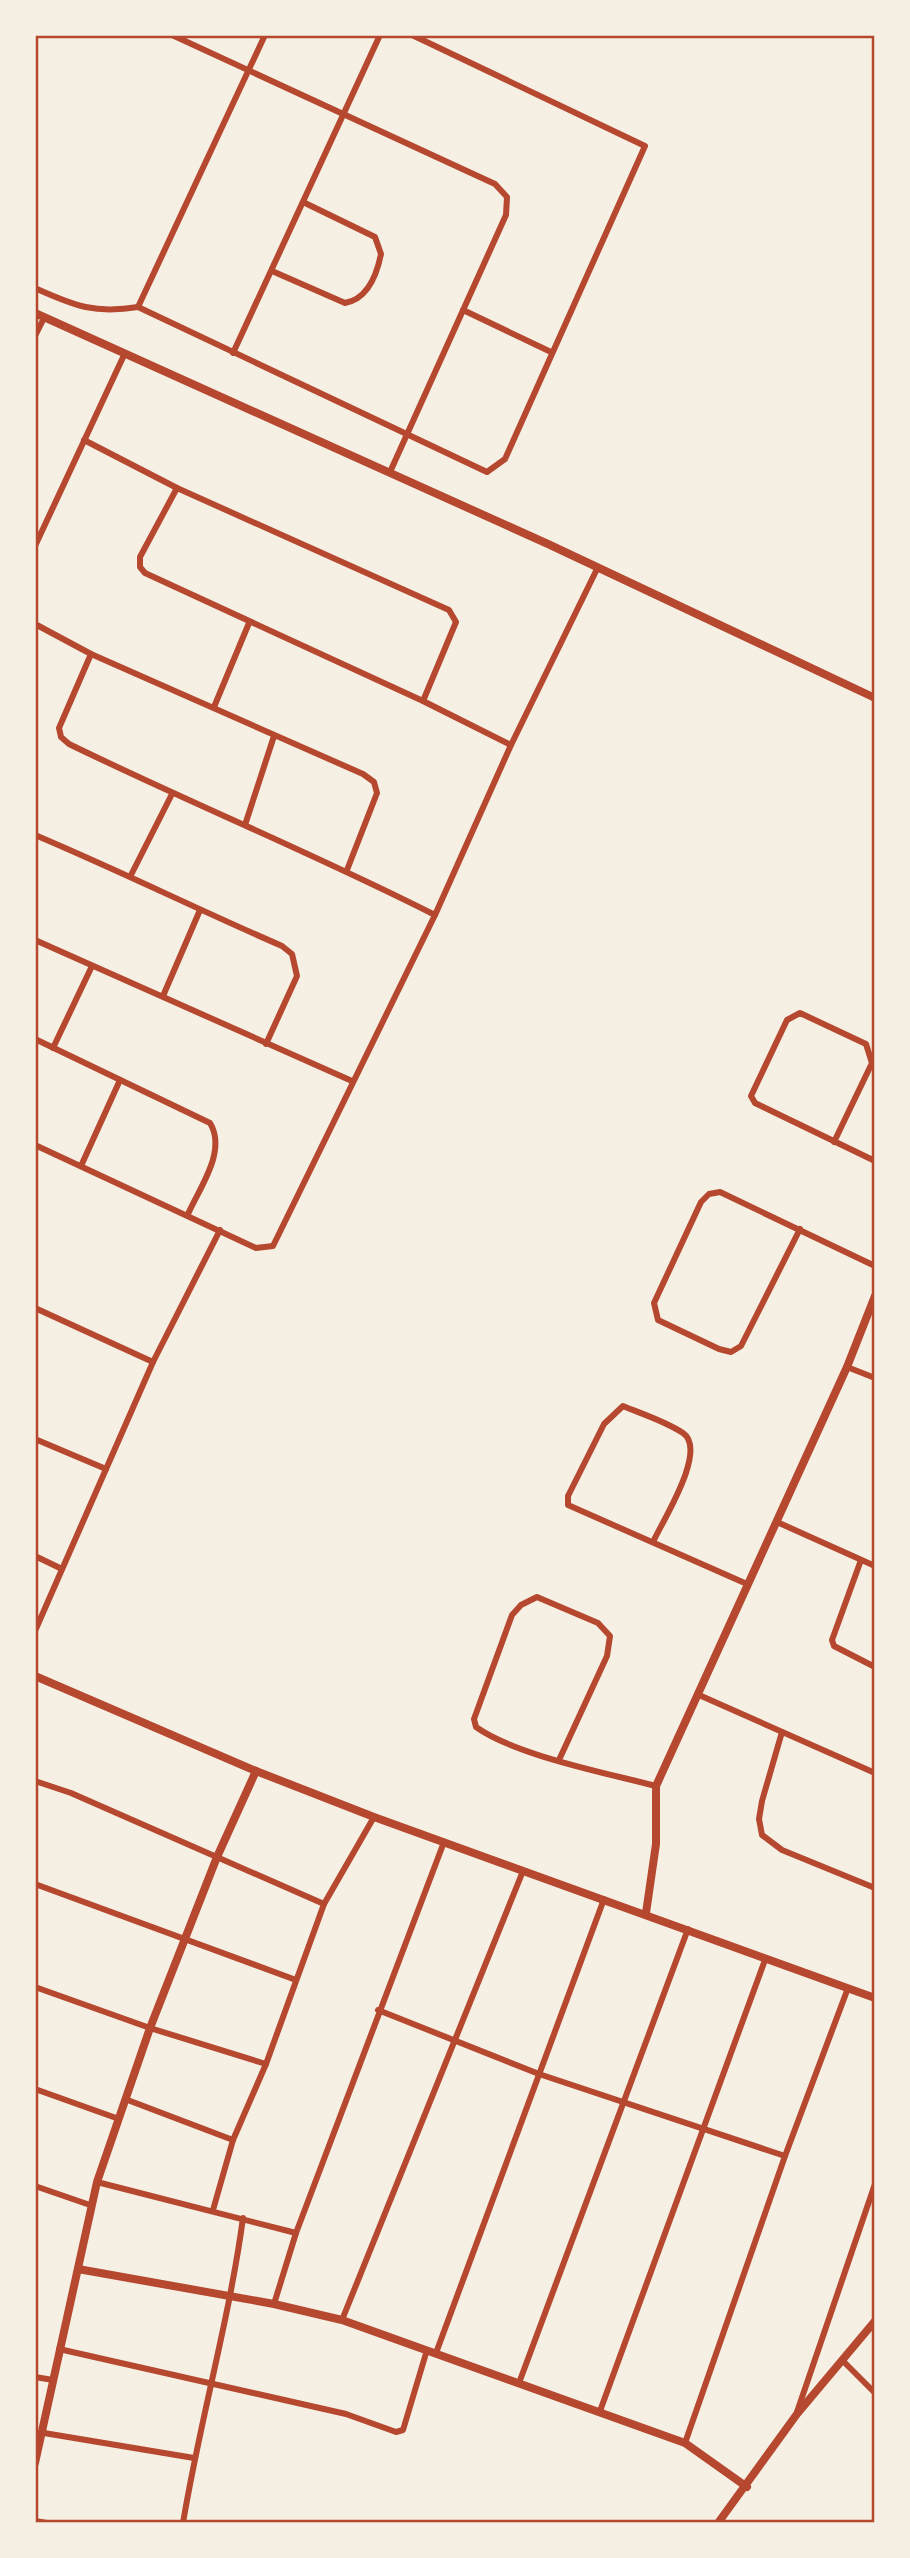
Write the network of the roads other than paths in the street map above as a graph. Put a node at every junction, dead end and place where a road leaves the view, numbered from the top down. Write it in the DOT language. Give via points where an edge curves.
graph roads {
  1 [pos="172,35"];
  2 [pos="265,35"];
  3 [pos="380,35"];
  4 [pos="412,35"];
  5 [pos="247,72"];
  6 [pos="344,113"];
  7 [pos="305,203"];
  8 [pos="272,271"];
  9 [pos="35,292"];
  10 [pos="138,307"];
  11 [pos="463,310"];
  12 [pos="35,313"];
  13 [pos="44,318"];
  14 [pos="35,337"];
  15 [pos="551,352"];
  16 [pos="125,353"];
  17 [pos="233,353"];
  18 [pos="406,436"];
  19 [pos="84,440"];
  20 [pos="390,472"];
  21 [pos="177,488"];
  22 [pos="38,528"];
  23 [pos="35,546"];
  24 [pos="598,567"];
  25 [pos="249,623"];
  26 [pos="35,624"];
  27 [pos="91,654"];
  28 [pos="875,698"];
  29 [pos="423,701"];
  30 [pos="214,707"];
  31 [pos="274,736"];
  32 [pos="511,745"];
  33 [pos="172,793"];
  34 [pos="245,825"];
  35 [pos="35,835"];
  36 [pos="347,870"];
  37 [pos="131,875"];
  38 [pos="200,910"];
  39 [pos="435,915"];
  40 [pos="35,940"];
  41 [pos="92,966"];
  42 [pos="163,996"];
  43 [pos="35,1039"];
  44 [pos="265,1044"];
  45 [pos="53,1048"];
  46 [pos="120,1080"];
  47 [pos="352,1081"];
  48 [pos="834,1142"];
  49 [pos="35,1144"];
  50 [pos="875,1161"];
  51 [pos="81,1166"];
  52 [pos="188,1214"];
  53 [pos="800,1229"];
  54 [pos="220,1230"];
  55 [pos="875,1266"];
  56 [pos="875,1296"];
  57 [pos="35,1308"];
  58 [pos="153,1362"];
  59 [pos="847,1367"];
  60 [pos="875,1378"];
  61 [pos="35,1439"];
  62 [pos="106,1469"];
  63 [pos="777,1522"];
  64 [pos="653,1542"];
  65 [pos="35,1556"];
  66 [pos="861,1560"];
  67 [pos="875,1566"];
  68 [pos="62,1569"];
  69 [pos="747,1584"];
  70 [pos="35,1631"];
  71 [pos="875,1667"];
  72 [pos="35,1676"];
  73 [pos="699,1695"];
  74 [pos="782,1732"];
  75 [pos="559,1760"];
  76 [pos="256,1771"];
  77 [pos="875,1773"];
  78 [pos="35,1781"];
  79 [pos="656,1786"];
  80 [pos="374,1817"];
  81 [pos="444,1842"];
  82 [pos="217,1857"];
  83 [pos="523,1871"];
  84 [pos="35,1884"];
  85 [pos="875,1888"];
  86 [pos="604,1899"];
  87 [pos="324,1904"];
  88 [pos="646,1913"];
  89 [pos="688,1929"];
  90 [pos="185,1941"];
  91 [pos="765,1960"];
  92 [pos="296,1980"];
  93 [pos="35,1987"];
  94 [pos="848,1988"];
  95 [pos="875,1998"];
  96 [pos="379,2010"];
  97 [pos="150,2028"];
  98 [pos="456,2038"];
  99 [pos="266,2064"];
  100 [pos="539,2074"];
  101 [pos="35,2089"];
  102 [pos="125,2099"];
  103 [pos="623,2101"];
  104 [pos="119,2119"];
  105 [pos="701,2130"];
  106 [pos="233,2140"];
  107 [pos="785,2157"];
  108 [pos="97,2182"];
  109 [pos="875,2184"];
  110 [pos="35,2186"];
  111 [pos="90,2205"];
  112 [pos="213,2210"];
  113 [pos="243,2218"];
  114 [pos="296,2233"];
  115 [pos="78,2269"];
  116 [pos="232,2298"];
  117 [pos="274,2304"];
  118 [pos="342,2320"];
  119 [pos="875,2321"];
  120 [pos="59,2349"];
  121 [pos="431,2352"];
  122 [pos="842,2360"];
  123 [pos="35,2377"];
  124 [pos="53,2381"];
  125 [pos="519,2383"];
  126 [pos="210,2384"];
  127 [pos="875,2393"];
  128 [pos="600,2411"];
  129 [pos="797,2414"];
  130 [pos="44,2432"];
  131 [pos="685,2443"];
  132 [pos="194,2458"];
  133 [pos="35,2463"];
  134 [pos="747,2487"];
  135 [pos="35,2521"];
  136 [pos="47,2523"];
  137 [pos="183,2523"];
  138 [pos="718,2523"];
  1 -- 5 [label="street"];
  2 -- 5 [label="street"];
  3 -- 6 [label="street"];
  4 -- 15 [label="street" via="645,146"];
  5 -- 6 [label="street"];
  5 -- 10 [label="street"];
  6 -- 7 [label="street"];
  6 -- 11 [label="street" via="495,184 507,197 506,215"];
  7 -- 8 [label="street"];
  7 -- 8 [label="street" via="375,237 382,254 368,289 345,303"];
  8 -- 17 [label="street"];
  9 -- 10 [label="street" via="97,311"];
  10 -- 17 [label="street"];
  11 -- 15 [label="street"];
  11 -- 18 [label="street"];
  12 -- 13 [label="street"];
  13 -- 14 [label="street"];
  13 -- 16 [label="street"];
  15 -- 18 [label="street" via="505,459 494,470 480,471"];
  16 -- 19 [label="street"];
  16 -- 20 [label="street"];
  17 -- 18 [label="street"];
  18 -- 20 [label="street"];
  19 -- 21 [label="street"];
  19 -- 22 [label="street"];
  20 -- 24 [label="street"];
  21 -- 25 [label="street" via="140,557 140,567"];
  21 -- 29 [label="street" via="449,610 456,622"];
  22 -- 23 [label="street"];
  24 -- 28 [label="street"];
  24 -- 32 [label="street"];
  25 -- 29 [label="street"];
  25 -- 30 [label="street"];
  26 -- 27 [label="street"];
  27 -- 30 [label="street"];
  27 -- 33 [label="street" via="59,728 61,737"];
  29 -- 32 [label="street"];
  30 -- 31 [label="street"];
  31 -- 34 [label="street"];
  31 -- 36 [label="street" via="374,782 377,793"];
  32 -- 39 [label="street"];
  33 -- 34 [label="street"];
  33 -- 37 [label="street"];
  34 -- 36 [label="street"];
  35 -- 37 [label="street"];
  36 -- 39 [label="street"];
  37 -- 38 [label="street"];
  38 -- 42 [label="street"];
  38 -- 44 [label="street" via="292,954 297,976"];
  39 -- 47 [label="street"];
  40 -- 41 [label="street"];
  41 -- 42 [label="street"];
  41 -- 45 [label="street"];
  42 -- 44 [label="street"];
  43 -- 45 [label="street"];
  44 -- 47 [label="street"];
  45 -- 46 [label="street"];
  46 -- 51 [label="street"];
  46 -- 52 [label="street" via="210,1122 216,1133 216,1152"];
  47 -- 54 [label="street" via="273,1246 256,1248"];
  48 -- 48 [label="street" via="755,1103 751,1096 787,1020 800,1013 866,1044 870,1051 872,1063"];
  48 -- 50 [label="street"];
  49 -- 51 [label="street"];
  51 -- 52 [label="street"];
  52 -- 54 [label="street"];
  53 -- 53 [label="street" via="720,1192 709,1194 701,1202 654,1303 657,1321 732,1352 741,1346"];
  53 -- 55 [label="street"];
  54 -- 58 [label="street"];
  56 -- 59 [label="street"];
  57 -- 58 [label="street"];
  58 -- 62 [label="street"];
  59 -- 60 [label="street"];
  59 -- 63 [label="street"];
  61 -- 62 [label="street"];
  62 -- 68 [label="street"];
  63 -- 66 [label="street"];
  63 -- 69 [label="street"];
  64 -- 64 [label="street" via="568,1505 568,1496 604,1424 622,1406 685,1434 692,1446 691,1462"];
  64 -- 69 [label="street"];
  65 -- 68 [label="street"];
  66 -- 67 [label="street"];
  66 -- 71 [label="street" via="832,1640 834,1646"];
  68 -- 70 [label="street"];
  69 -- 73 [label="street"];
  72 -- 76 [label="street"];
  73 -- 74 [label="street"];
  73 -- 79 [label="street"];
  74 -- 77 [label="street"];
  74 -- 85 [label="street" via="762,1801 762,1835 782,1850"];
  75 -- 75 [label="street" via="489,1737 476,1727 474,1719 512,1615 537,1597 598,1623 610,1636 607,1656"];
  75 -- 79 [label="street"];
  76 -- 80 [label="street"];
  76 -- 82 [label="street"];
  78 -- 82 [label="street"];
  79 -- 88 [label="street" via="656,1844"];
  80 -- 81 [label="street"];
  80 -- 87 [label="street"];
  81 -- 83 [label="street"];
  81 -- 96 [label="street"];
  82 -- 87 [label="street"];
  82 -- 90 [label="street"];
  83 -- 86 [label="street"];
  83 -- 98 [label="street"];
  84 -- 90 [label="street"];
  86 -- 88 [label="street"];
  86 -- 100 [label="street"];
  87 -- 92 [label="street"];
  88 -- 89 [label="street"];
  89 -- 91 [label="street"];
  89 -- 103 [label="street"];
  90 -- 92 [label="street"];
  90 -- 97 [label="street"];
  91 -- 94 [label="street"];
  91 -- 105 [label="street"];
  92 -- 99 [label="street"];
  93 -- 97 [label="street"];
  94 -- 95 [label="street"];
  94 -- 107 [label="street"];
  96 -- 98 [label="street"];
  96 -- 114 [label="street"];
  97 -- 99 [label="street"];
  97 -- 102 [label="street"];
  98 -- 100 [label="street"];
  98 -- 118 [label="street"];
  99 -- 106 [label="street"];
  100 -- 103 [label="street"];
  100 -- 121 [label="street"];
  101 -- 104 [label="street"];
  102 -- 104 [label="street"];
  102 -- 106 [label="street"];
  103 -- 105 [label="street"];
  103 -- 125 [label="street"];
  104 -- 108 [label="street"];
  105 -- 107 [label="street"];
  105 -- 128 [label="street"];
  106 -- 112 [label="street"];
  107 -- 131 [label="street"];
  108 -- 111 [label="street"];
  108 -- 112 [label="street"];
  109 -- 129 [label="street"];
  110 -- 111 [label="street"];
  111 -- 115 [label="street"];
  112 -- 113 [label="street"];
  113 -- 114 [label="street"];
  113 -- 116 [label="street"];
  114 -- 117 [label="street"];
  115 -- 116 [label="street"];
  115 -- 120 [label="street"];
  116 -- 117 [label="street"];
  116 -- 126 [label="street"];
  117 -- 118 [label="street"];
  118 -- 121 [label="street"];
  119 -- 122 [label="street"];
  120 -- 124 [label="street"];
  120 -- 126 [label="street"];
  121 -- 125 [label="street"];
  121 -- 126 [label="street" via="403,2430 396,2432 346,2414"];
  122 -- 127 [label="street"];
  122 -- 129 [label="street"];
  123 -- 124 [label="street"];
  124 -- 130 [label="street"];
  125 -- 128 [label="street"];
  126 -- 132 [label="street"];
  128 -- 131 [label="street"];
  129 -- 134 [label="street"];
  130 -- 132 [label="street"];
  130 -- 133 [label="street"];
  131 -- 134 [label="street"];
  132 -- 137 [label="street"];
  134 -- 138 [label="street"];
  135 -- 136 [label="street"];
}
